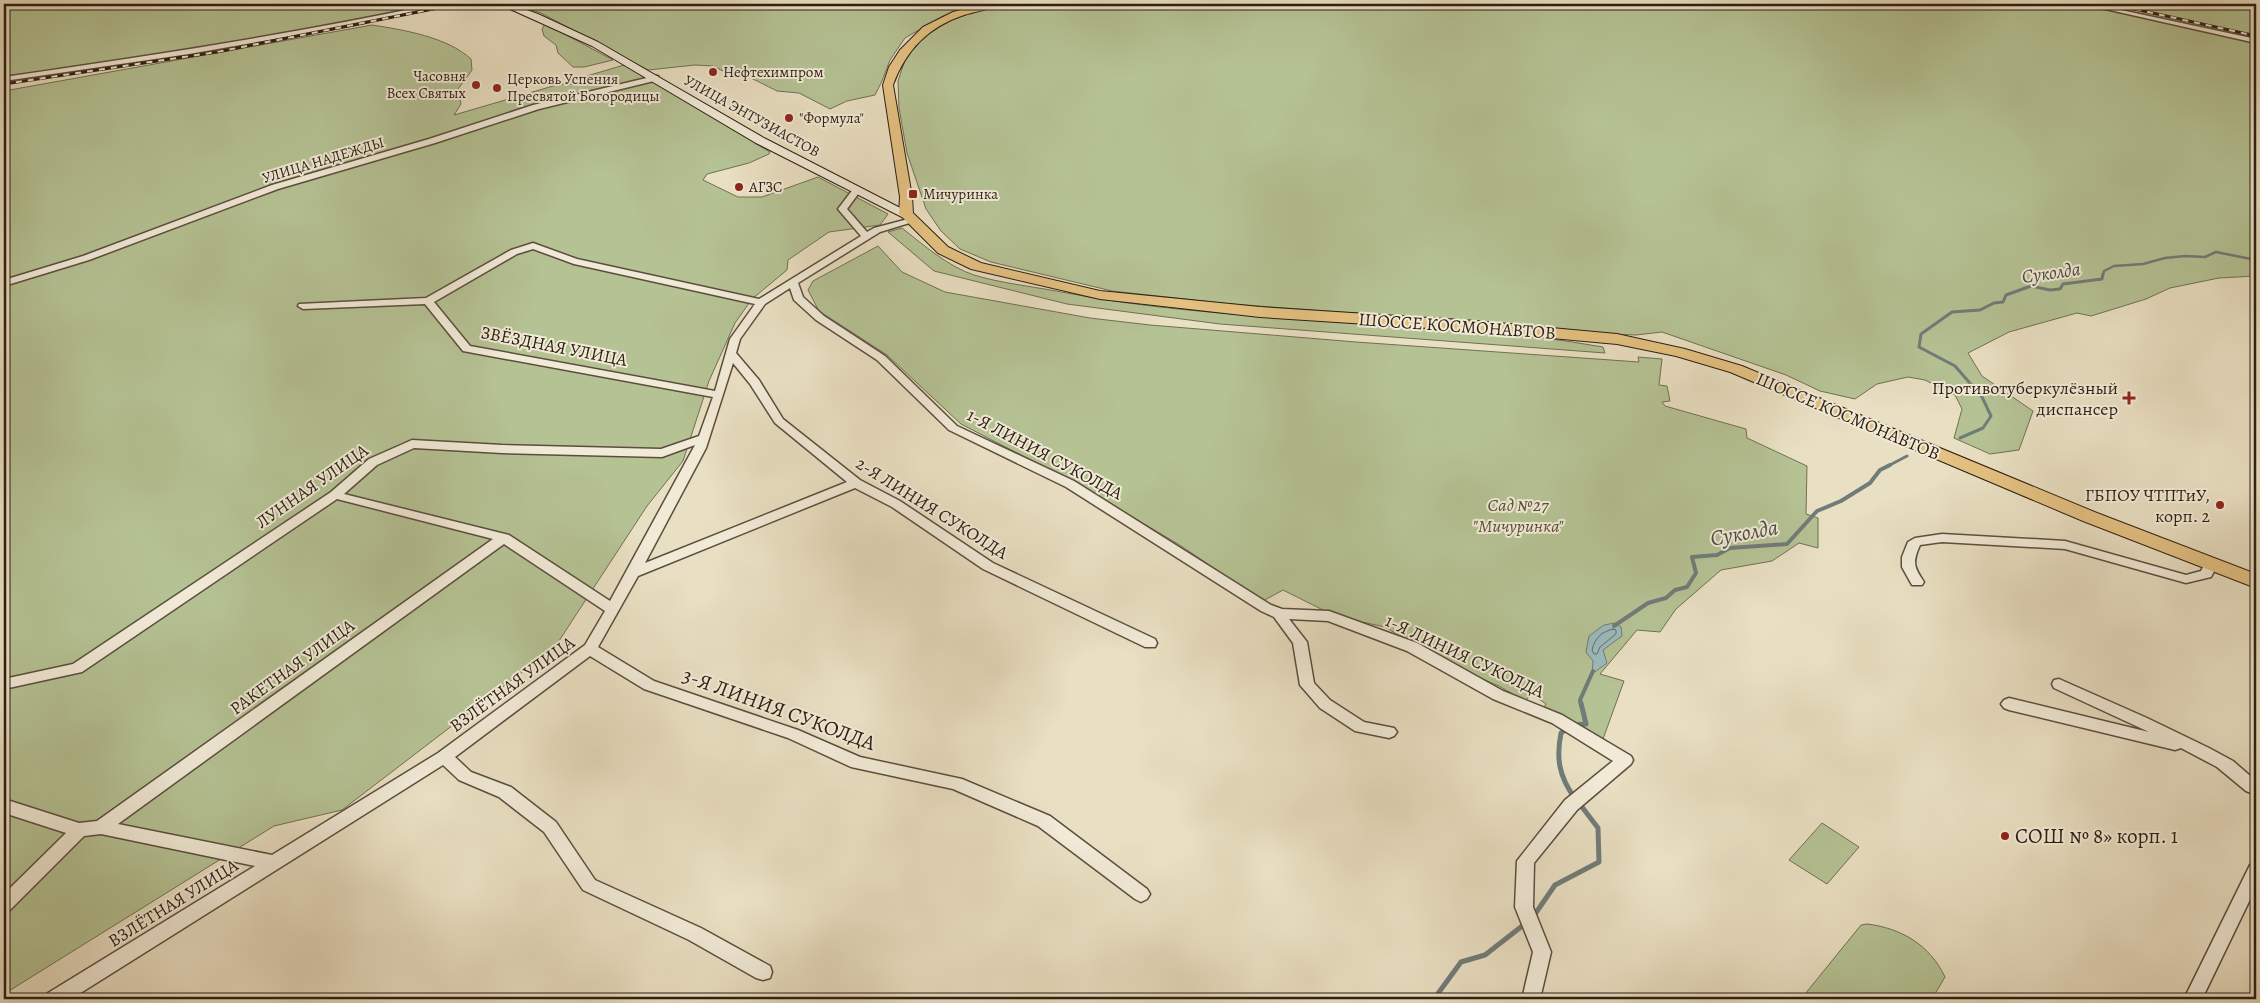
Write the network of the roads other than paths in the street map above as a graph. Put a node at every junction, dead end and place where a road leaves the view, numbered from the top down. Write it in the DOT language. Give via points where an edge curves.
graph roads {
  1 [pos="443,4"];
  2 [pos="503,4"];
  3 [pos="992,4"];
  4 [pos="2086,4"];
  5 [pos="2256,41"];
  6 [pos="655,78"];
  7 [pos="4,79"];
  8 [pos="857,190"];
  9 [pos="909,218"];
  10 [pos="866,237"];
  11 [pos="793,281"];
  12 [pos="4,282"];
  13 [pos="428,301"];
  14 [pos="761,302"];
  15 [pos="303,306"];
  16 [pos="732,355"];
  17 [pos="719,395"];
  18 [pos="703,438"];
  19 [pos="856,483"];
  20 [pos="335,495"];
  21 [pos="504,538"];
  22 [pos="2211,564"];
  23 [pos="633,574"];
  24 [pos="2256,581"];
  25 [pos="1917,582"];
  26 [pos="612,609"];
  27 [pos="1280,614"];
  28 [pos="1150,643"];
  29 [pos="590,649"];
  30 [pos="4,684"];
  31 [pos="2060,684"];
  32 [pos="2009,704"];
  33 [pos="1389,732"];
  34 [pos="2199,750"];
  35 [pos="444,757"];
  36 [pos="2256,789"];
  37 [pos="4,806"];
  38 [pos="101,827"];
  39 [pos="79,830"];
  40 [pos="275,863"];
  41 [pos="2256,870"];
  42 [pos="1141,894"];
  43 [pos="4,904"];
  44 [pos="763,972"];
  45 [pos="55,999"];
  46 [pos="1531,999"];
  47 [pos="2193,999"];
  1 -- 7 [label="street" via="189,52"];
  2 -- 6 [label="main road, УЛИЦА ЭНТУЗИАСТОВ" via="536,14"];
  3 -- 9 [label="main road" via="928,28 903,50 892,70 888,85"];
  4 -- 5 [label="street"];
  6 -- 8 [label="main road, УЛИЦА ЭНТУЗИАСТОВ" via="742,130"];
  6 -- 12 [label="street, УЛИЦА НАДЕЖДЫ" via="536,108 275,188 86,258"];
  8 -- 9 [label="main road, УЛИЦА ЭНТУЗИАСТОВ"];
  8 -- 10 [label="street" via="842,209"];
  9 -- 10 [label="street, ВЗЛЁТНАЯ УЛИЦА"];
  9 -- 22 [label="main road, ШОССЕ КОСМОНАВТОВ" via="943,250 976,266 1100,295 1260,312 1617,339 1679,352 1736,369"];
  10 -- 11 [label="street, ВЗЛЁТНАЯ УЛИЦА"];
  11 -- 14 [label="street, ВЗЛЁТНАЯ УЛИЦА"];
  11 -- 27 [label="street, 1-Я ЛИНИЯ СУКОЛДА" via="798,298 820,318 881,358 953,428 1070,484"];
  13 -- 14 [label="street" via="514,252 533,246 574,262"];
  13 -- 15 [label="street"];
  13 -- 17 [label="street, ЗВЁЗДНАЯ УЛИЦА" via="467,349"];
  14 -- 16 [label="street, ВЗЛЁТНАЯ УЛИЦА" via="735,339"];
  16 -- 17 [label="street, ВЗЛЁТНАЯ УЛИЦА"];
  16 -- 19 [label="street, 2-Я ЛИНИЯ СУКОЛДА" via="755,382 779,421"];
  17 -- 18 [label="street, ВЗЛЁТНАЯ УЛИЦА"];
  18 -- 20 [label="street, ЛУННАЯ УЛИЦА" via="662,453 412,444 373,462"];
  18 -- 23 [label="street, ВЗЛЁТНАЯ УЛИЦА"];
  19 -- 23 [label="street"];
  19 -- 28 [label="street, 2-Я ЛИНИЯ СУКОЛДА" via="896,504 988,566"];
  20 -- 21 [label="street"];
  20 -- 30 [label="street, ЛУННАЯ УЛИЦА" via="77,668"];
  21 -- 26 [label="street"];
  21 -- 38 [label="street, РАКЕТНАЯ УЛИЦА"];
  22 -- 24 [label="main road, ШОССЕ КОСМОНАВТОВ"];
  22 -- 25 [label="street" via="2206,574 2186,580 2065,545 1942,538 1915,542 1907,560 1910,576"];
  23 -- 26 [label="street, ВЗЛЁТНАЯ УЛИЦА"];
  26 -- 29 [label="street, ВЗЛЁТНАЯ УЛИЦА"];
  27 -- 33 [label="street, 1-Я ЛИНИЯ СУКОЛДА" via="1300,642 1307,685 1325,704 1360,727"];
  27 -- 46 [label="street, 1-Я ЛИНИЯ СУКОЛДА" via="1329,616 1412,647 1498,695 1557,719 1625,760 1571,804 1526,861 1524,907 1542,952"];
  29 -- 35 [label="street, ВЗЛЁТНАЯ УЛИЦА"];
  29 -- 42 [label="street, 3-Я ЛИНИЯ СУКОЛДА" via="649,685 793,734 856,763 956,783 1044,822"];
  31 -- 34 [label="street"];
  32 -- 34 [label="street"];
  34 -- 36 [label="street" via="2226,764"];
  35 -- 40 [label="street, ВЗЛЁТНАЯ УЛИЦА"];
  35 -- 44 [label="street" via="465,776 505,792 550,827 589,884 695,934"];
  37 -- 39 [label="street"];
  38 -- 39 [label="street"];
  38 -- 40 [label="street"];
  39 -- 43 [label="street"];
  40 -- 45 [label="street, ВЗЛЁТНАЯ УЛИЦА"];
  41 -- 47 [label="street"];
}
